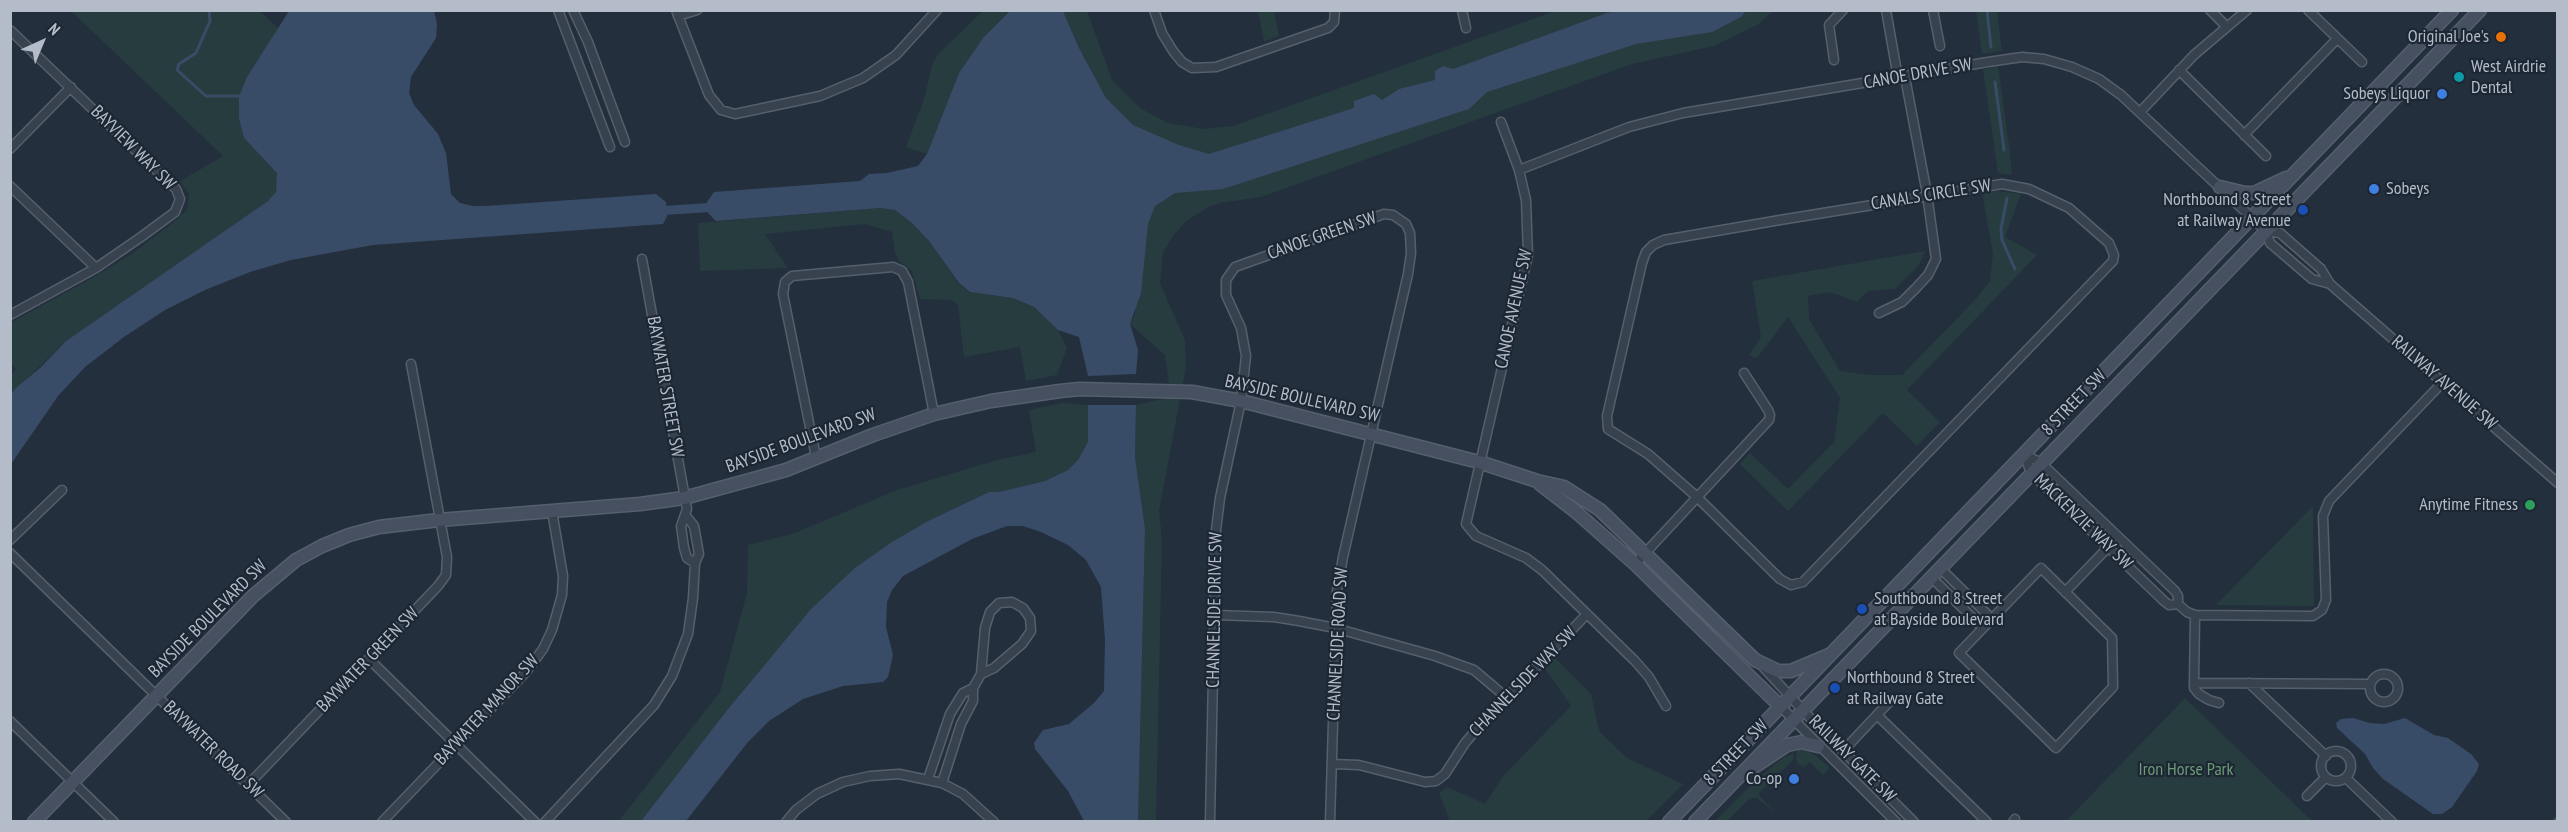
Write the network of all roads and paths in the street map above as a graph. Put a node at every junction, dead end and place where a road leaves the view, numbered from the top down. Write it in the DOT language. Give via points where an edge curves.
graph roads {
  1 [pos="558,10"];
  2 [pos="573,10"];
  3 [pos="697,10"];
  4 [pos="937,10"];
  5 [pos="1154,10"];
  6 [pos="1335,10"];
  7 [pos="1462,10"];
  8 [pos="1843,10"];
  9 [pos="1886,10"];
  10 [pos="1933,10"];
  11 [pos="2210,10"];
  12 [pos="2247,10"];
  13 [pos="2308,10"];
  14 [pos="2452,10"];
  15 [pos="2480,10"];
  16 [pos="677,13"];
  17 [pos="2226,26"];
  18 [pos="1466,28"];
  19 [pos="10,30"];
  20 [pos="2337,39"];
  21 [pos="1940,46"];
  22 [pos="1834,60"];
  23 [pos="2361,62"];
  24 [pos="2178,70"];
  25 [pos="1902,78"];
  26 [pos="71,87"];
  27 [pos="2141,111"];
  28 [pos="1501,122"];
  29 [pos="2244,135"];
  30 [pos="625,142"];
  31 [pos="610,147"];
  32 [pos="10,149"];
  33 [pos="2266,156"];
  34 [pos="1519,170"];
  35 [pos="2295,173"];
  36 [pos="10,186"];
  37 [pos="2220,187"];
  38 [pos="1927,194"];
  39 [pos="2252,218"];
  40 [pos="2266,231"];
  41 [pos="642,259"];
  42 [pos="96,268"];
  43 [pos="2330,284"];
  44 [pos="1879,313"];
  45 [pos="10,315"];
  46 [pos="411,364"];
  47 [pos="1744,373"];
  48 [pos="2442,383"];
  49 [pos="1241,401"];
  50 [pos="934,414"];
  51 [pos="1371,433"];
  52 [pos="2024,454"];
  53 [pos="816,457"];
  54 [pos="1479,462"];
  55 [pos="2041,463"];
  56 [pos="2031,473"];
  57 [pos="1537,482"];
  58 [pos="2558,483"];
  59 [pos="62,490"];
  60 [pos="1697,497"];
  61 [pos="684,498"];
  62 [pos="552,511"];
  63 [pos="686,516"];
  64 [pos="439,520"];
  65 [pos="2118,537"];
  66 [pos="10,540"];
  67 [pos="2108,547"];
  68 [pos="1646,552"];
  69 [pos="10,553"];
  70 [pos="694,563"];
  71 [pos="1635,564"];
  72 [pos="1935,572"];
  73 [pos="2065,592"];
  74 [pos="2178,604"];
  75 [pos="1587,614"];
  76 [pos="1215,615"];
  77 [pos="2195,615"];
  78 [pos="1992,619"];
  79 [pos="1335,628"];
  80 [pos="1983,628"];
  81 [pos="1829,654"];
  82 [pos="369,659"];
  83 [pos="1755,660"];
  84 [pos="981,674"];
  85 [pos="2194,683"];
  86 [pos="2249,683"];
  87 [pos="2370,684"];
  88 [pos="973,688"];
  89 [pos="156,695"];
  90 [pos="1790,696"];
  91 [pos="1507,698"];
  92 [pos="1891,700"];
  93 [pos="2219,703"];
  94 [pos="1666,706"];
  95 [pos="1780,706"];
  96 [pos="1803,710"];
  97 [pos="1877,715"];
  98 [pos="1793,720"];
  99 [pos="10,722"];
  100 [pos="457,746"];
  101 [pos="1818,746"];
  102 [pos="1843,751"];
  103 [pos="2326,756"];
  104 [pos="1332,764"];
  105 [pos="2326,777"];
  106 [pos="2346,778"];
  107 [pos="928,779"];
  108 [pos="1735,780"];
  109 [pos="73,781"];
  110 [pos="942,783"];
  111 [pos="248,784"];
  112 [pos="2307,796"];
  113 [pos="34,822"];
  114 [pos="114,822"];
  115 [pos="286,822"];
  116 [pos="382,822"];
  117 [pos="535,822"];
  118 [pos="545,822"];
  119 [pos="786,822"];
  120 [pos="994,822"];
  121 [pos="1210,822"];
  122 [pos="1330,822"];
  123 [pos="1668,822"];
  124 [pos="1695,822"];
  125 [pos="1896,822"];
  126 [pos="1914,822"];
  127 [pos="1987,822"];
  128 [pos="2392,822"];
  1 -- 31 [label="street"];
  2 -- 30 [label="street"];
  3 -- 16 [label="street"];
  4 -- 16 [label="street" via="896,55 864,78 820,96 735,114 721,110 710,95"];
  5 -- 6 [label="street" via="1173,51 1192,68 1216,67 1328,28 1334,22"];
  7 -- 18 [label="street"];
  8 -- 22 [label="street" via="1828,25"];
  9 -- 25 [label="street"];
  10 -- 21 [label="street"];
  11 -- 17 [label="street"];
  12 -- 17 [label="street"];
  13 -- 20 [label="street"];
  14 -- 35 [label="main road, 8 STREET SW"];
  15 -- 40 [label="main road, 8 STREET SW"];
  17 -- 24 [label="street"];
  19 -- 26 [label="street, BAYVIEW WAY SW"];
  20 -- 23 [label="street"];
  20 -- 29 [label="street"];
  24 -- 27 [label="street"];
  24 -- 29 [label="street"];
  25 -- 27 [label="street, CANOE DRIVE SW" via="2022,57 2044,59 2099,79"];
  25 -- 34 [label="street, CANOE DRIVE SW" via="1683,114 1629,128"];
  25 -- 38 [label="street"];
  26 -- 32 [label="street"];
  26 -- 42 [label="street, BAYVIEW WAY SW" via="176,189 180,199 175,212"];
  27 -- 37 [label="street, CANOE DRIVE SW"];
  28 -- 34 [label="street, CANOE AVENUE SW"];
  29 -- 33 [label="street"];
  34 -- 54 [label="street, CANOE AVENUE SW" via="1526,200 1528,255"];
  35 -- 37 [label="main road" via="2254,193"];
  35 -- 39 [label="main road, 8 STREET SW"];
  36 -- 42 [label="street"];
  37 -- 39 [label="street, CANOE DRIVE SW"];
  38 -- 44 [label="street" via="1936,250 1933,267 1902,302"];
  38 -- 60 [label="street, CANALS CIRCLE SW" via="1664,240 1650,247 1644,257 1607,416 1608,429 1648,454"];
  38 -- 60 [label="street, CANALS CIRCLE SW" via="2002,184 2029,189 2052,198 2085,221 2109,243 2113,261 1803,582 1791,585 1780,579"];
  39 -- 40 [label="street, CANOE DRIVE SW"];
  39 -- 52 [label="main road, 8 STREET SW"];
  40 -- 43 [label="street, RAILWAY AVENUE SW" via="2282,235 2321,269"];
  40 -- 43 [label="street, RAILWAY AVENUE SW" via="2270,243 2312,279"];
  40 -- 55 [label="main road, 8 STREET SW"];
  41 -- 61 [label="street, BAYWATER STREET SW"];
  42 -- 45 [label="street, BAYVIEW WAY SW"];
  43 -- 48 [label="street, RAILWAY AVENUE SW"];
  46 -- 64 [label="street, BAYWATER GREEN SW"];
  47 -- 60 [label="street" via="1768,410 1769,420"];
  48 -- 58 [label="street, RAILWAY AVENUE SW"];
  48 -- 77 [label="street" via="2329,501 2323,516 2326,600 2318,614"];
  49 -- 50 [label="main road, BAYSIDE BOULEVARD SW" via="1192,392 1080,389 991,401"];
  49 -- 51 [label="main road, BAYSIDE BOULEVARD SW"];
  49 -- 51 [label="street, CANOE GREEN SW" via="1246,356 1241,328 1224,289 1229,273 1235,267 1393,214 1406,224 1411,253"];
  49 -- 76 [label="street, CHANNELSIDE DRIVE SW" via="1220,498"];
  50 -- 53 [label="main road, BAYSIDE BOULEVARD SW"];
  50 -- 53 [label="street" via="908,282 902,271 893,267 792,276 785,282 783,294"];
  51 -- 54 [label="main road, BAYSIDE BOULEVARD SW"];
  51 -- 79 [label="street, CHANNELSIDE ROAD SW" via="1343,557"];
  52 -- 55 [label="street, MACKENZIE WAY SW"];
  52 -- 56 [label="street, MACKENZIE WAY SW"];
  52 -- 81 [label="main road, 8 STREET SW"];
  53 -- 61 [label="main road, BAYSIDE BOULEVARD SW" via="754,480"];
  54 -- 57 [label="main road, BAYSIDE BOULEVARD SW"];
  54 -- 75 [label="street, CHANNELSIDE WAY SW" via="1465,517 1468,529 1526,558"];
  55 -- 56 [label="main road, 8 STREET SW"];
  55 -- 65 [label="street, MACKENZIE WAY SW"];
  56 -- 67 [label="street, MACKENZIE WAY SW"];
  56 -- 72 [label="main road, 8 STREET SW"];
  57 -- 68 [label="main road, BAYSIDE BOULEVARD SW" via="1579,495"];
  57 -- 71 [label="main road, BAYSIDE BOULEVARD SW"];
  59 -- 66 [label="street"];
  60 -- 68 [label="street"];
  61 -- 62 [label="main road, BAYSIDE BOULEVARD SW"];
  61 -- 63 [label="street, BAYWATER STREET SW"];
  62 -- 64 [label="main road, BAYSIDE BOULEVARD SW"];
  62 -- 100 [label="street, BAYWATER MANOR SW" via="563,576 552,630 535,662"];
  63 -- 70 [label="street, BAYWATER STREET SW" via="694,526 699,545"];
  63 -- 70 [label="street, BAYWATER STREET SW" via="681,526 684,548 687,558"];
  64 -- 82 [label="street, BAYWATER GREEN SW" via="447,557 446,575"];
  64 -- 89 [label="main road, BAYSIDE BOULEVARD SW" via="349,535 296,560 253,596"];
  65 -- 67 [label="street"];
  65 -- 74 [label="street, MACKENZIE WAY SW" via="2175,591"];
  67 -- 73 [label="street"];
  67 -- 74 [label="street, MACKENZIE WAY SW" via="2164,601"];
  68 -- 71 [label="street"];
  68 -- 83 [label="main road, BAYSIDE BOULEVARD SW"];
  69 -- 89 [label="street, BAYWATER ROAD SW"];
  70 -- 118 [label="street, BAYWATER STREET SW" via="688,634 672,676 654,705"];
  71 -- 95 [label="main road, BAYSIDE BOULEVARD SW"];
  72 -- 78 [label="street"];
  72 -- 80 [label="street"];
  72 -- 96 [label="main road, 8 STREET SW"];
  73 -- 78 [label="street" via="2041,568"];
  73 -- 80 [label="street" via="2112,638 2114,687 2056,748 1959,652"];
  74 -- 77 [label="street, MACKENZIE WAY SW"];
  75 -- 91 [label="street, CHANNELSIDE WAY SW"];
  75 -- 94 [label="street" via="1642,669"];
  76 -- 79 [label="street" via="1274,617"];
  76 -- 121 [label="street, CHANNELSIDE DRIVE SW"];
  77 -- 85 [label="street"];
  78 -- 80 [label="street"];
  79 -- 91 [label="street" via="1463,665 1487,678"];
  79 -- 104 [label="street, CHANNELSIDE ROAD SW"];
  81 -- 83 [label="main road" via="1791,671 1778,671"];
  81 -- 90 [label="main road, 8 STREET SW"];
  82 -- 100 [label="street"];
  82 -- 111 [label="street, BAYWATER GREEN SW"];
  83 -- 90 [label="street, BAYSIDE BOULEVARD SW"];
  84 -- 84 [label="street" via="1022,644 1031,631 1027,613 1012,602 999,603 990,612"];
  84 -- 88 [label="street"];
  85 -- 86 [label="street"];
  85 -- 93 [label="street" via="2196,692"];
  86 -- 87 [label="street"];
  86 -- 103 [label="street"];
  88 -- 107 [label="street" via="963,693 950,714"];
  88 -- 110 [label="street" via="973,701 958,731"];
  89 -- 109 [label="main road, BAYSIDE BOULEVARD SW"];
  89 -- 111 [label="street, BAYWATER ROAD SW"];
  90 -- 95 [label="main road, 8 STREET SW"];
  90 -- 96 [label="street, RAILWAY GATE SW"];
  91 -- 104 [label="street, CHANNELSIDE WAY SW" via="1436,781 1425,782 1359,765"];
  92 -- 97 [label="street"];
  95 -- 98 [label="street, RAILWAY GATE SW"];
  95 -- 123 [label="main road, 8 STREET SW"];
  96 -- 98 [label="main road, 8 STREET SW"];
  96 -- 102 [label="street, RAILWAY GATE SW"];
  97 -- 102 [label="street"];
  97 -- 127 [label="street"];
  98 -- 101 [label="street, RAILWAY GATE SW"];
  98 -- 108 [label="main road, 8 STREET SW"];
  99 -- 109 [label="street"];
  100 -- 116 [label="street, BAYWATER MANOR SW"];
  100 -- 117 [label="street"];
  101 -- 108 [label="main road" via="1802,742 1787,745"];
  101 -- 125 [label="street, RAILWAY GATE SW"];
  102 -- 126 [label="street, RAILWAY GATE SW"];
  103 -- 105 [label="street" via="2322,766"];
  103 -- 106 [label="street" via="2336,752 2347,756 2351,767"];
  104 -- 122 [label="street, CHANNELSIDE ROAD SW"];
  105 -- 106 [label="street" via="2336,781"];
  105 -- 112 [label="street"];
  106 -- 128 [label="street"];
  107 -- 110 [label="street"];
  107 -- 119 [label="street" via="899,774 843,782 817,794"];
  108 -- 124 [label="main road, 8 STREET SW"];
  109 -- 113 [label="main road, BAYSIDE BOULEVARD SW"];
  109 -- 114 [label="street"];
  110 -- 120 [label="street" via="963,794"];
  111 -- 115 [label="street, BAYWATER ROAD SW"];
}
